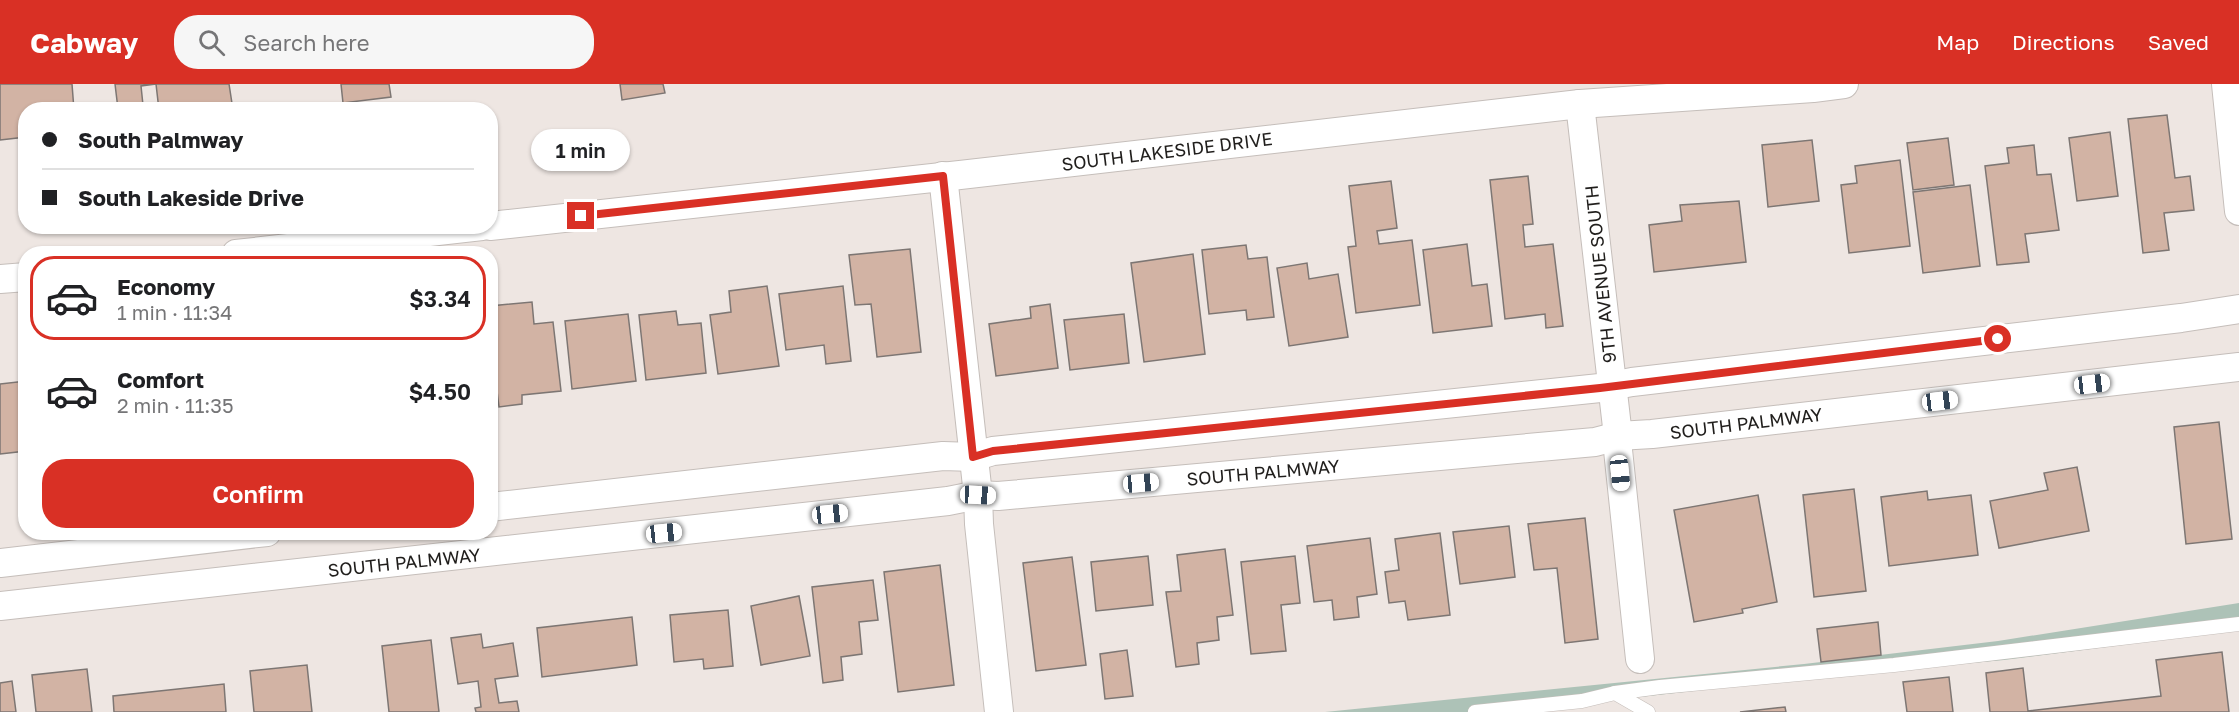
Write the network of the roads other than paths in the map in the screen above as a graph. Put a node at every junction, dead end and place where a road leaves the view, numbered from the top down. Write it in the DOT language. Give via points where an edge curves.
graph roads {
  1 [pos="1844,84"];
  2 [pos="2226,84"];
  3 [pos="1580,104"];
  4 [pos="943,176"];
  5 [pos="2239,211"];
  6 [pos="498,224"];
  7 [pos="412,234"];
  8 [pos="306,246"];
  9 [pos="18,278"];
  10 [pos="0,279"];
  11 [pos="2239,309"];
  12 [pos="2239,367"];
  13 [pos="1612,385"];
  14 [pos="1618,436"];
  15 [pos="973,457"];
  16 [pos="978,495"];
  17 [pos="498,506"];
  18 [pos="198,540"];
  19 [pos="0,563"];
  20 [pos="0,606"];
  21 [pos="2239,624"];
  22 [pos="1640,658"];
  23 [pos="1615,693"];
  24 [pos="999,712"];
  25 [pos="1475,712"];
  26 [pos="1648,712"];
  1 -- 3 [label="street, SOUTH LAKESIDE DRIVE"];
  2 -- 5 [label="street"];
  3 -- 4 [label="street, SOUTH LAKESIDE DRIVE"];
  3 -- 13 [label="street, 9TH AVENUE SOUTH"];
  4 -- 6 [label="street, SOUTH LAKESIDE DRIVE"];
  4 -- 15 [label="street"];
  7 -- 8 [label="street"];
  9 -- 10 [label="street"];
  11 -- 13 [label="street"];
  12 -- 14 [label="street, SOUTH PALMWAY"];
  13 -- 14 [label="street, 9TH AVENUE SOUTH"];
  13 -- 15 [label="street" via="993,451"];
  14 -- 16 [label="street, SOUTH PALMWAY" via="1595,442"];
  14 -- 22 [label="street, 9TH AVENUE SOUTH"];
  15 -- 16 [label="street"];
  15 -- 17 [label="street" via="942,456"];
  16 -- 20 [label="street, SOUTH PALMWAY"];
  16 -- 24 [label="street"];
  18 -- 19 [label="street"];
  21 -- 23 [label="lane"];
  23 -- 25 [label="lane" via="1573,702"];
  23 -- 26 [label="lane"];
}
